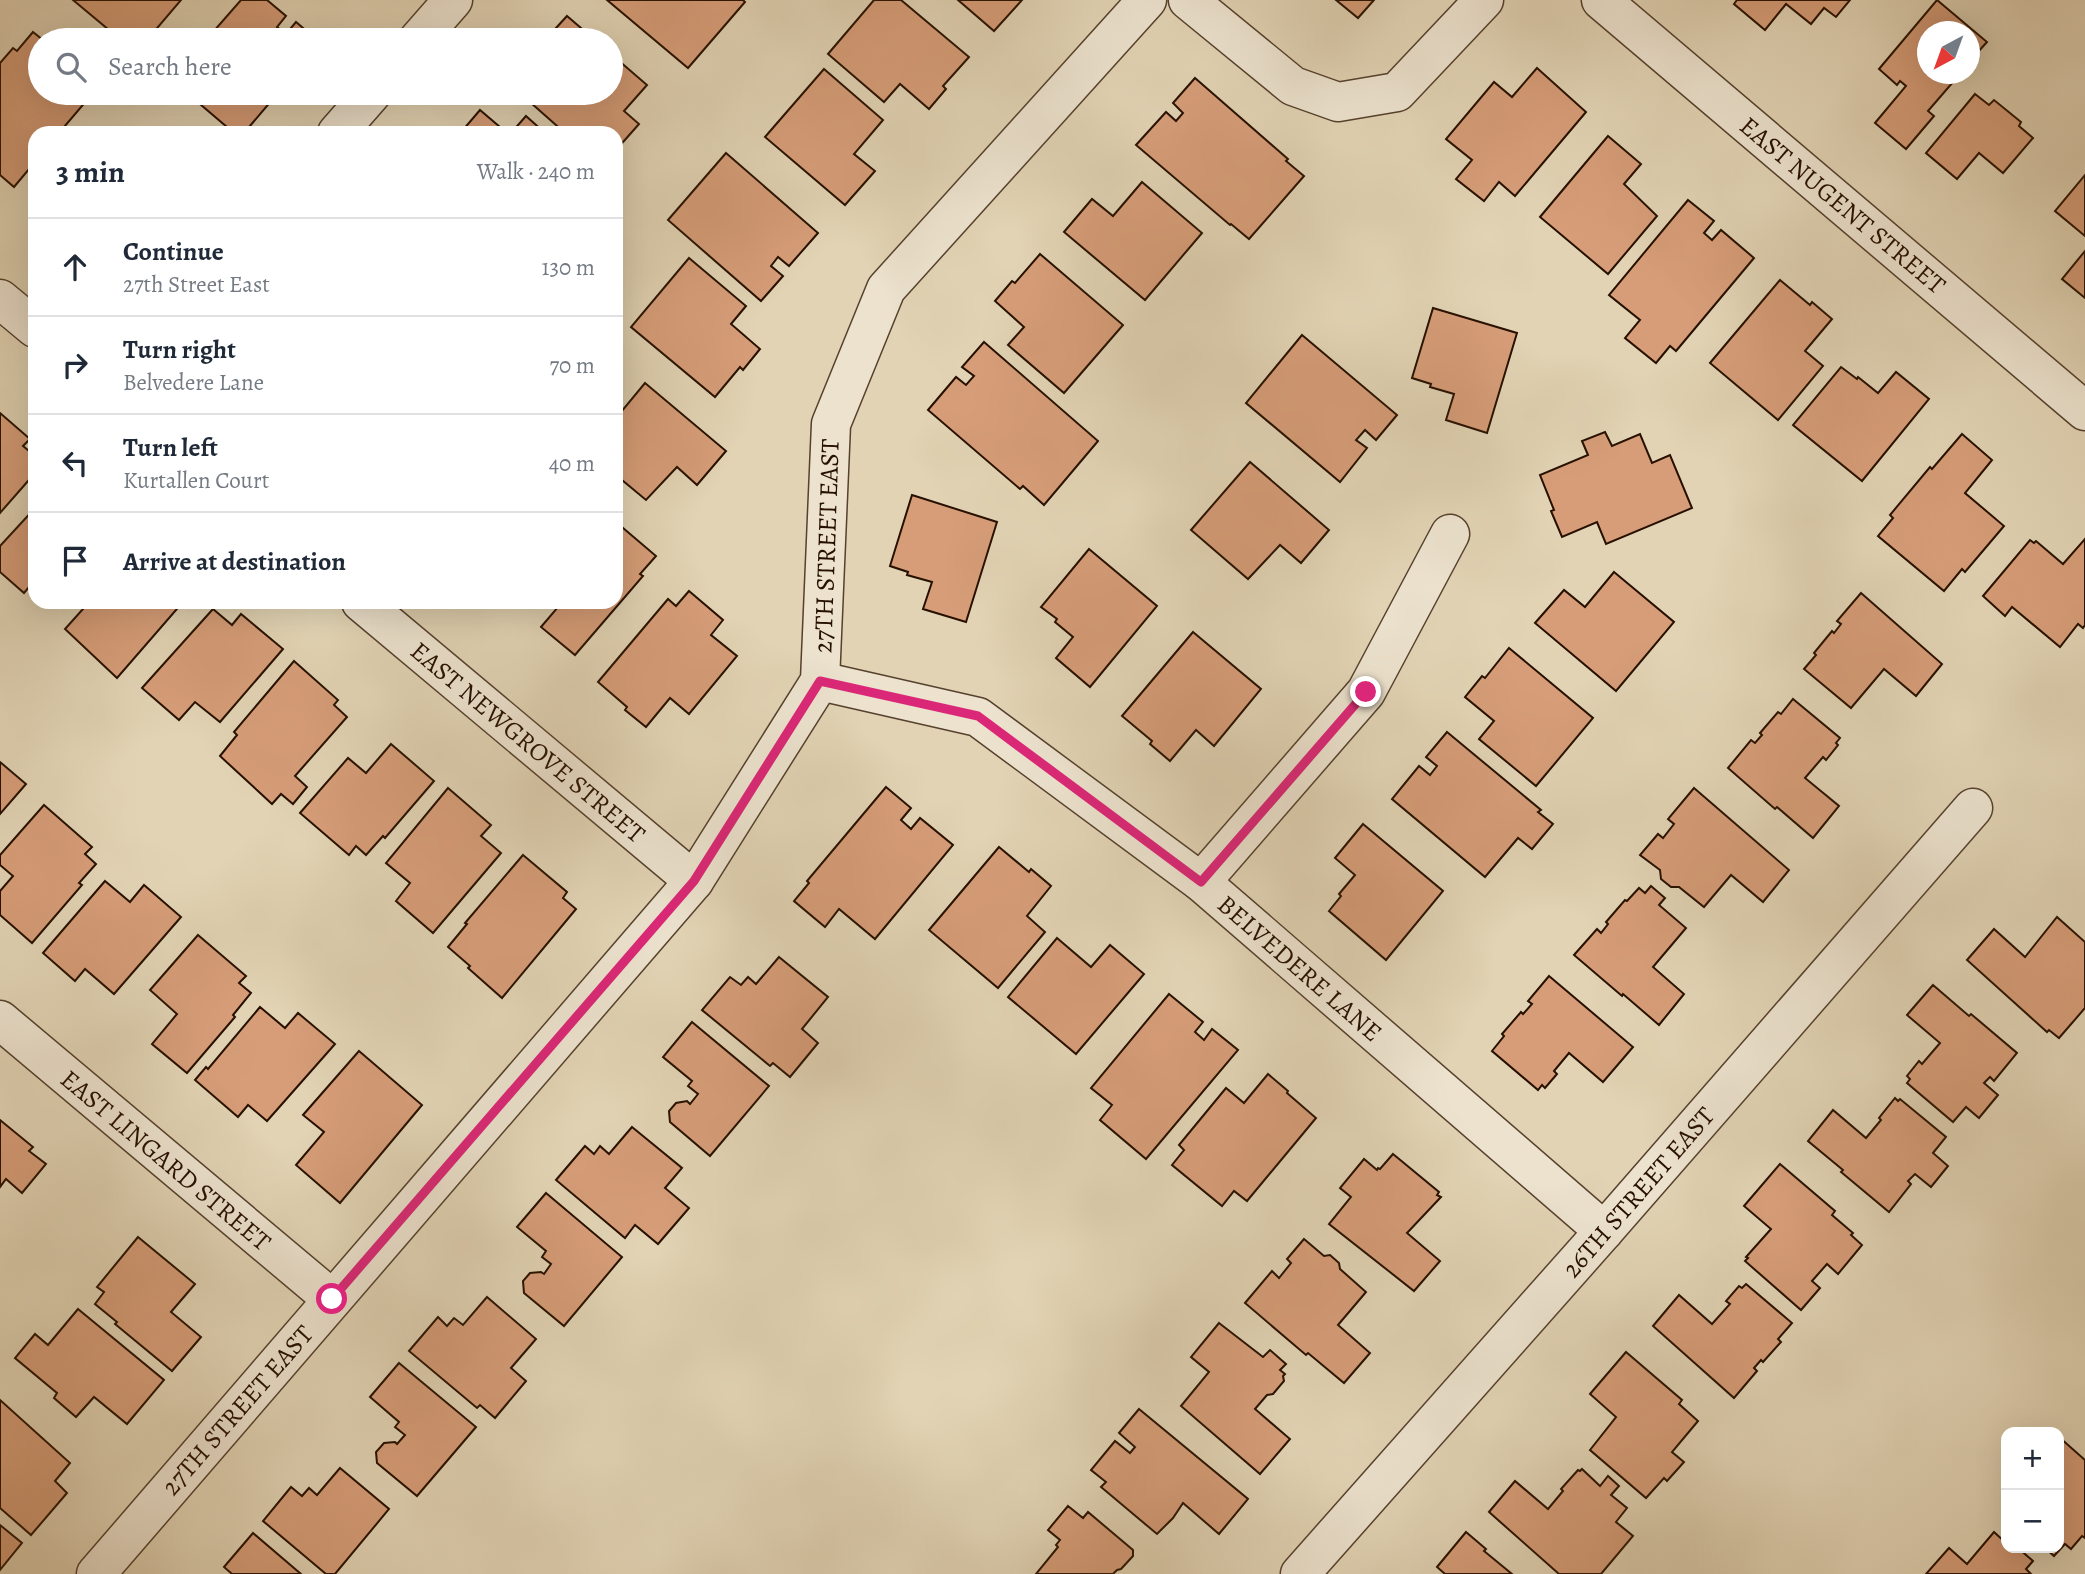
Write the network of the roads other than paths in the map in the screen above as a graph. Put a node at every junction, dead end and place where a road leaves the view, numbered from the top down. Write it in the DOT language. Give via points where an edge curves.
graph roads {
  1 [pos="1147,0"];
  2 [pos="1188,0"];
  3 [pos="1484,0"];
  4 [pos="1601,0"];
  5 [pos="444,3"];
  6 [pos="426,28"];
  7 [pos="362,105"];
  8 [pos="343,126"];
  9 [pos="0,299"];
  10 [pos="28,322"];
  11 [pos="2085,411"];
  12 [pos="1450,534"];
  13 [pos="369,609"];
  14 [pos="820,681"];
  15 [pos="1973,808"];
  16 [pos="694,881"];
  17 [pos="1201,882"];
  18 [pos="0,1020"];
  19 [pos="1604,1231"];
  20 [pos="332,1299"];
  21 [pos="96,1574"];
  22 [pos="1300,1574"];
  1 -- 14 [label="street, 27TH STREET EAST" via="886,289 831,424"];
  2 -- 3 [label="street" via="1293,86 1338,102 1397,92"];
  4 -- 11 [label="street, EAST NUGENT STREET"];
  5 -- 6 [label="street"];
  7 -- 8 [label="street"];
  9 -- 10 [label="street"];
  12 -- 17 [label="street" via="1366,692"];
  13 -- 16 [label="street, EAST NEWGROVE STREET"];
  14 -- 16 [label="street, 27TH STREET EAST"];
  14 -- 17 [label="street, BELVEDERE LANE" via="978,716"];
  15 -- 19 [label="street, 26TH STREET EAST"];
  16 -- 20 [label="street, 27TH STREET EAST"];
  17 -- 19 [label="street, BELVEDERE LANE"];
  18 -- 20 [label="street, EAST LINGARD STREET"];
  19 -- 22 [label="street, 26TH STREET EAST"];
  20 -- 21 [label="street, 27TH STREET EAST"];
}
